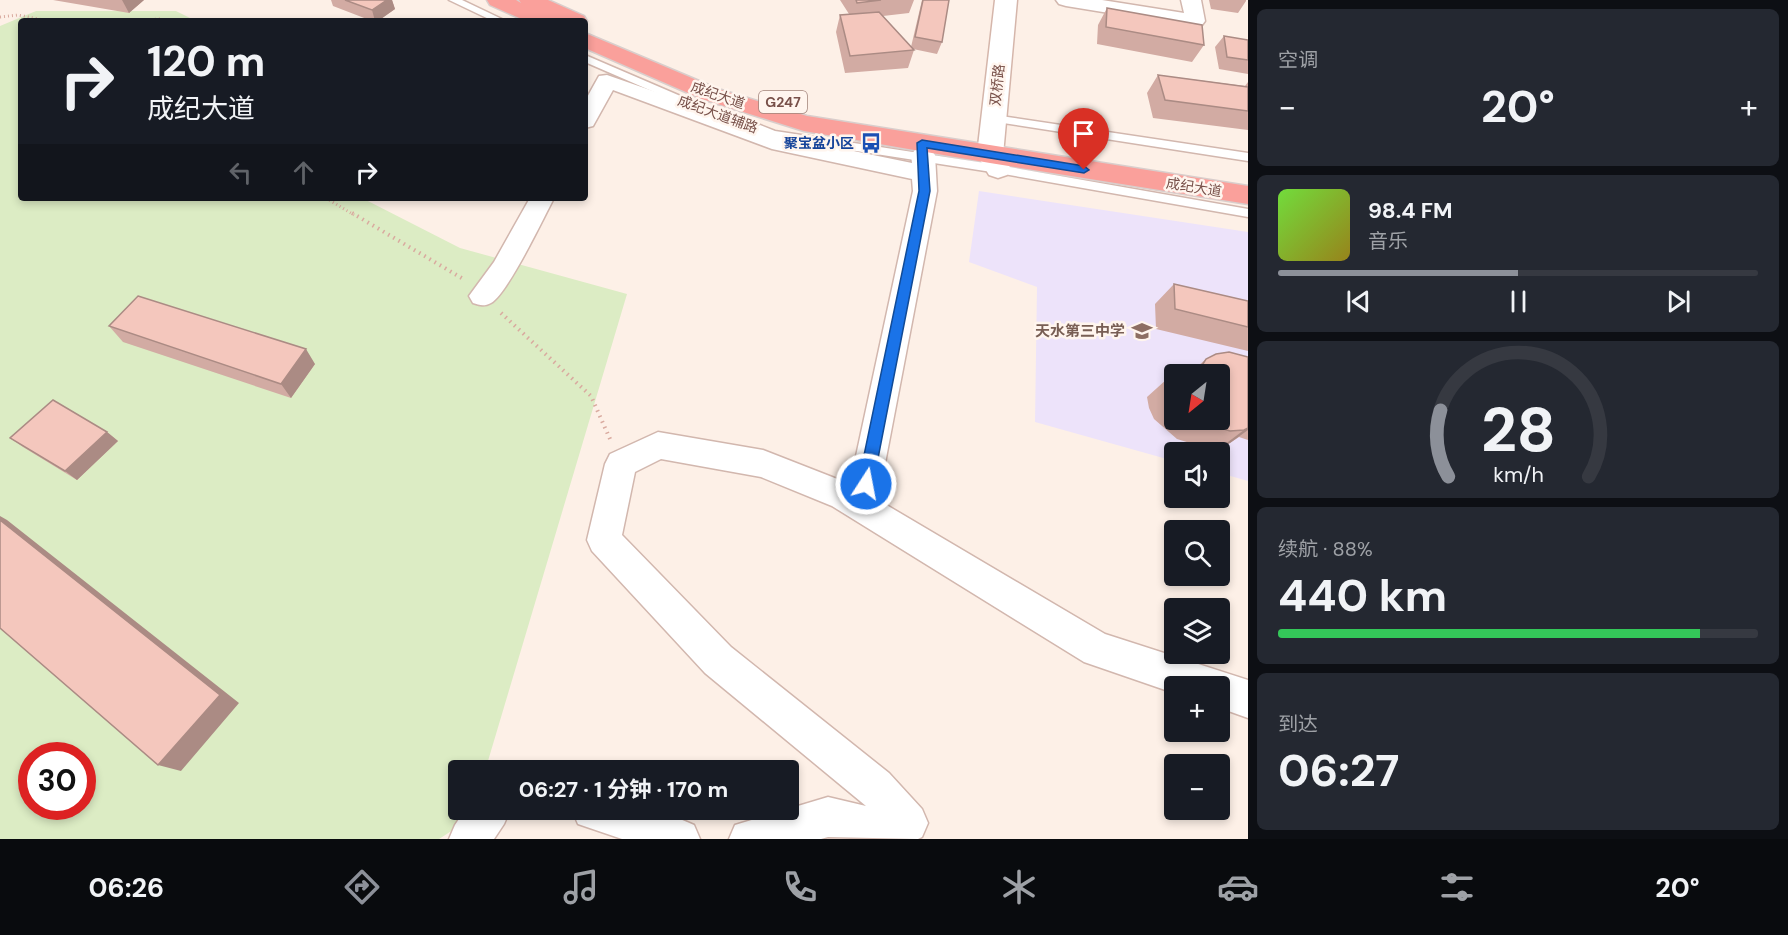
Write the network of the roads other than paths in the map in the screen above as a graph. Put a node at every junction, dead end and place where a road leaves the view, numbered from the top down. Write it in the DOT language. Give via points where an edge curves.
graph roads {
  1 [pos="454,0"];
  2 [pos="498,0"];
  3 [pos="530,0"];
  4 [pos="1066,0"];
  5 [pos="1191,0"];
  6 [pos="1002,1"];
  7 [pos="494,18"];
  8 [pos="537,18"];
  9 [pos="569,18"];
  10 [pos="588,26"];
  11 [pos="588,42"];
  12 [pos="588,59"];
  13 [pos="652,85"];
  14 [pos="588,115"];
  15 [pos="994,144"];
  16 [pos="1248,157"];
  17 [pos="923,158"];
  18 [pos="1248,173"];
  19 [pos="1248,195"];
  20 [pos="540,201"];
  21 [pos="1248,213"];
  22 [pos="482,296"];
  23 [pos="861,507"];
  24 [pos="1179,676"];
  25 [pos="1230,693"];
  26 [pos="1248,699"];
  27 [pos="483,820"];
  28 [pos="626,820"];
  29 [pos="469,839"];
  30 [pos="680,839"];
  31 [pos="750,839"];
  1 -- 7 [label="lane"];
  2 -- 8 [label="highway"];
  3 -- 9 [label="highway"];
  4 -- 5 [label="street" via="1195,21"];
  6 -- 15 [label="main road, 双桥路"];
  10 -- 15 [label="highway, 成纪大道 / G247" via="734,88 813,110"];
  11 -- 13 [label="highway, 成纪大道 / G247"];
  12 -- 13 [label="lane"];
  13 -- 14 [label="street" via="607,81"];
  13 -- 17 [label="highway, 成纪大道 / G247" via="710,94"];
  15 -- 16 [label="lane" via="1124,140"];
  15 -- 17 [label="highway, 成纪大道 / G247"];
  15 -- 18 [label="highway, 成纪大道 / G247"];
  15 -- 19 [label="highway, 成纪大道 / G247"];
  15 -- 21 [label="lane"];
  17 -- 23 [label="street" via="925,191"];
  20 -- 22 [label="street" via="503,269"];
  23 -- 24 [label="street" via="1097,649"];
  23 -- 31 [label="street" via="763,464 682,449 658,445 621,465 604,540 718,660 875,787 908,823 878,828 828,817"];
  25 -- 26 [label="street"];
  27 -- 29 [label="street"];
  28 -- 30 [label="street"];
}
